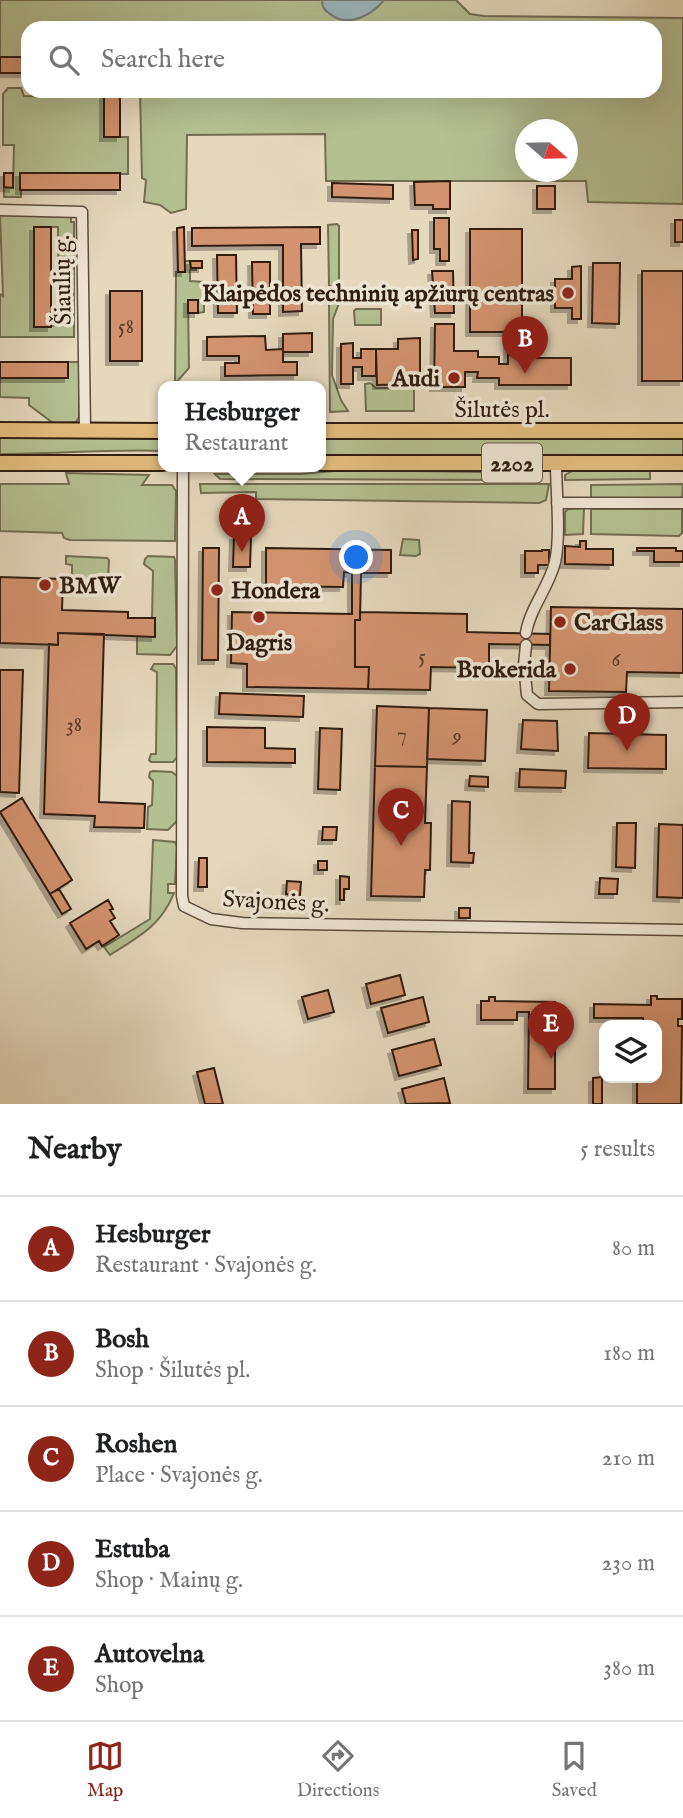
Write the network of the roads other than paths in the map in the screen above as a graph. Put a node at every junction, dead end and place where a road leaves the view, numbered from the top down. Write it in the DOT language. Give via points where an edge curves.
graph roads {
  1 [pos="0,210"];
  2 [pos="0,430"];
  3 [pos="85,430"];
  4 [pos="158,431"];
  5 [pos="326,431"];
  6 [pos="683,431"];
  7 [pos="0,463"];
  8 [pos="158,463"];
  9 [pos="326,463"];
  10 [pos="556,463"];
  11 [pos="683,463"];
  12 [pos="183,472"];
  13 [pos="557,503"];
  14 [pos="683,503"];
  15 [pos="526,633"];
  16 [pos="526,645"];
  17 [pos="683,702"];
  18 [pos="683,930"];
  1 -- 3 [label="street, Šiaulių g." via="82,212"];
  2 -- 3 [label="main road"];
  3 -- 4 [label="main road"];
  5 -- 6 [label="main road, Šilutės pl. / 2202"];
  7 -- 8 [label="main road"];
  9 -- 10 [label="main road, 2202"];
  10 -- 11 [label="main road, 2202"];
  10 -- 13 [label="street"];
  12 -- 18 [label="street, Svajonės g." via="184,906 211,919 242,923"];
  13 -- 14 [label="street"];
  13 -- 15 [label="street" via="555,562"];
  16 -- 17 [label="street" via="527,695 538,704"];
}
